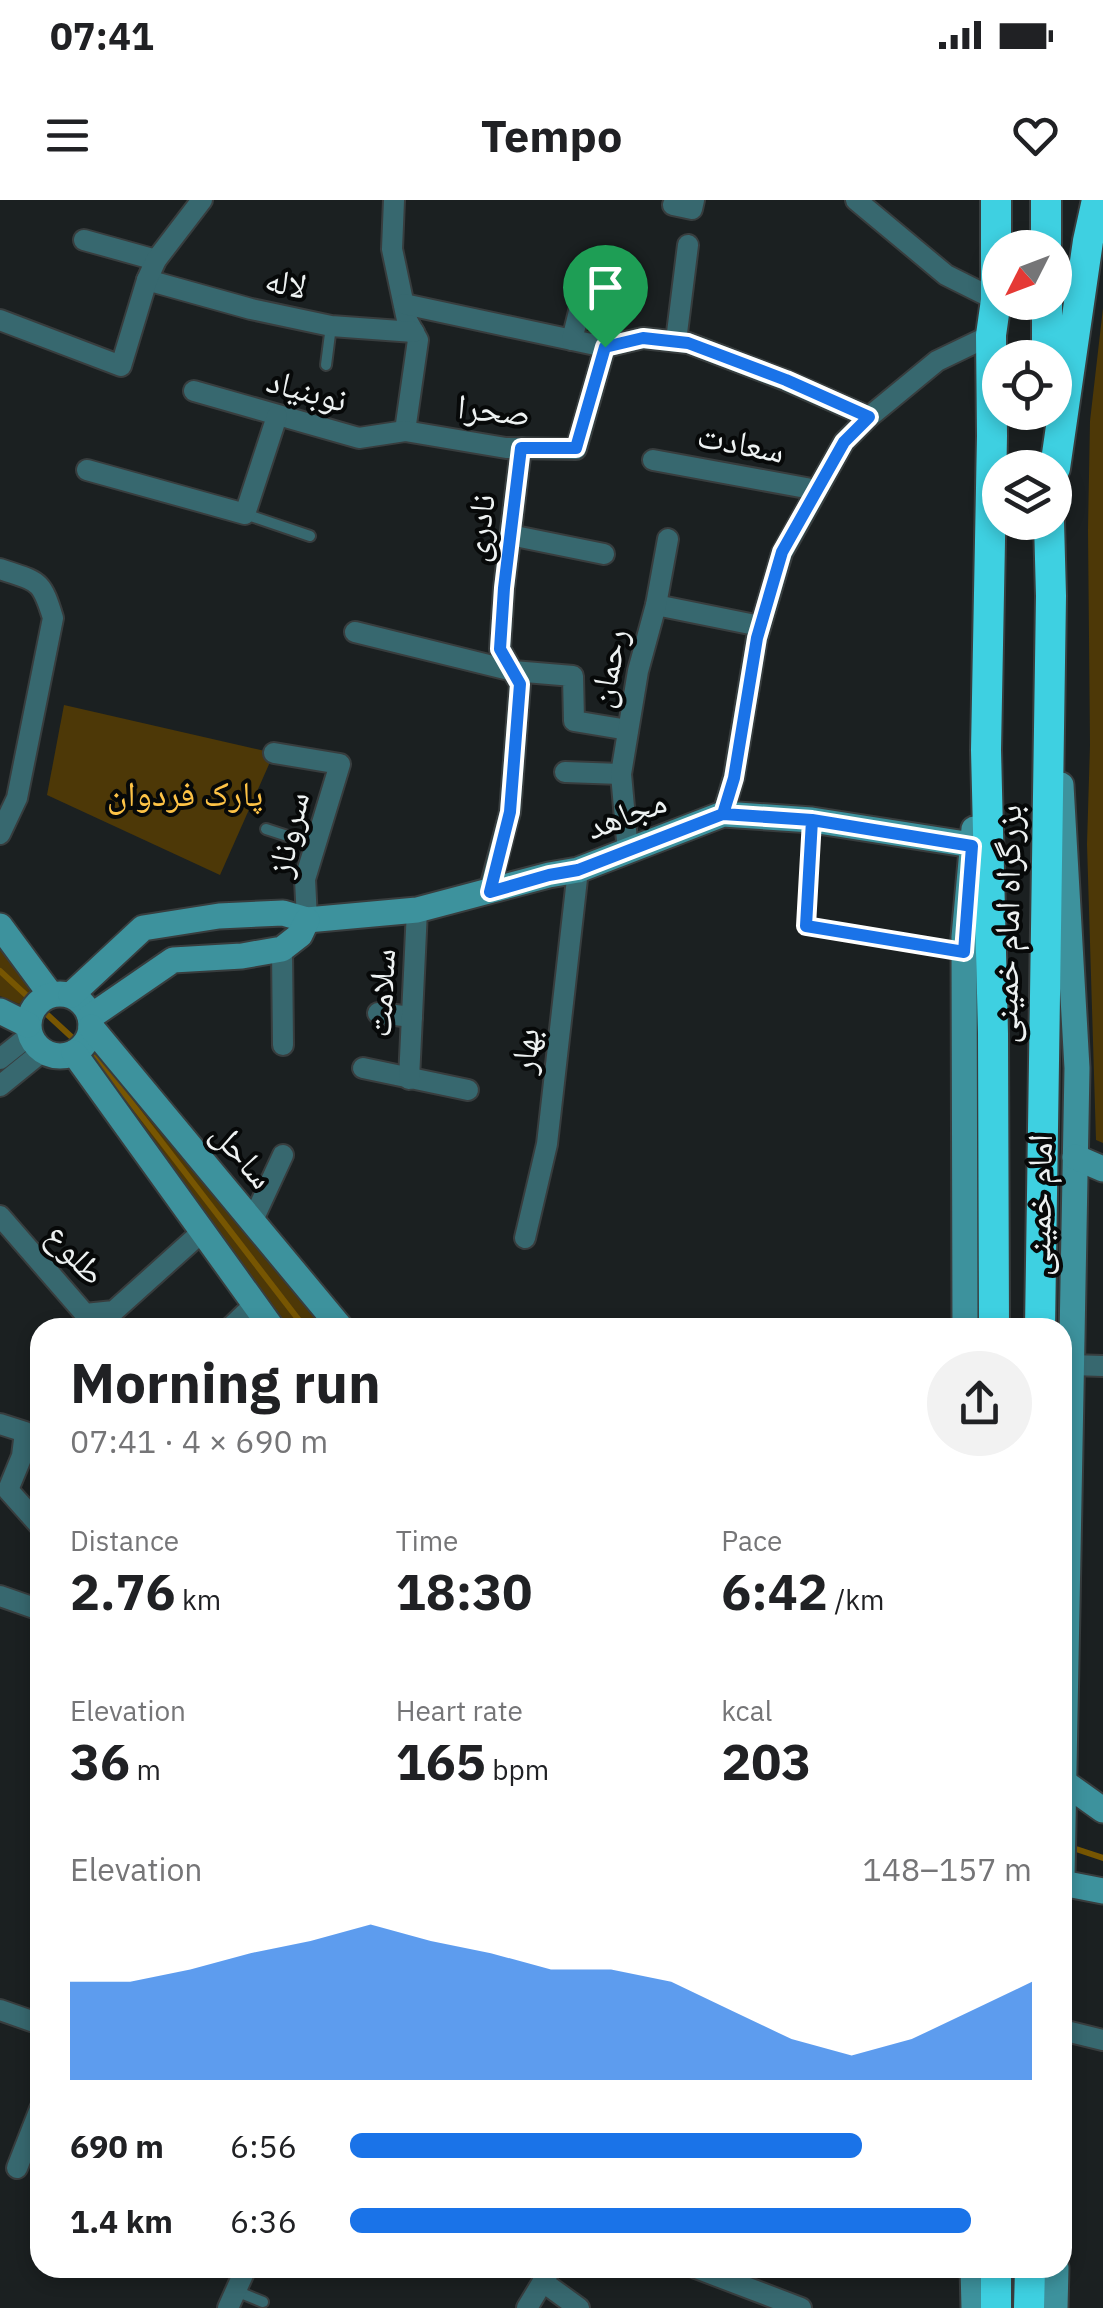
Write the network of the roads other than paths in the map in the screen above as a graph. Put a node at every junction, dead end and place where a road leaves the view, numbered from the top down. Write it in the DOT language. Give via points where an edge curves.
graph roads {
  1 [pos="202,200"];
  2 [pos="394,200"];
  3 [pos="856,200"];
  4 [pos="996,200"];
  5 [pos="1046,200"];
  6 [pos="1098,200"];
  7 [pos="996,230"];
  8 [pos="1046,230"];
  9 [pos="84,240"];
  10 [pos="688,244"];
  11 [pos="151,270"];
  12 [pos="585,287"];
  13 [pos="982,293"];
  14 [pos="404,304"];
  15 [pos="0,320"];
  16 [pos="993,320"];
  17 [pos="331,326"];
  18 [pos="414,332"];
  19 [pos="991,335"];
  20 [pos="572,340"];
  21 [pos="676,342"];
  22 [pos="605,347"];
  23 [pos="326,365"];
  24 [pos="194,391"];
  25 [pos="277,416"];
  26 [pos="869,417"];
  27 [pos="405,431"];
  28 [pos="521,448"];
  29 [pos="1055,450"];
  30 [pos="653,460"];
  31 [pos="87,470"];
  32 [pos="817,490"];
  33 [pos="245,514"];
  34 [pos="510,535"];
  35 [pos="310,536"];
  36 [pos="668,539"];
  37 [pos="1049,540"];
  38 [pos="604,554"];
  39 [pos="0,568"];
  40 [pos="1050,596"];
  41 [pos="656,606"];
  42 [pos="760,626"];
  43 [pos="354,632"];
  44 [pos="513,671"];
  45 [pos="628,730"];
  46 [pos="986,750"];
  47 [pos="274,753"];
  48 [pos="565,772"];
  49 [pos="622,774"];
  50 [pos="723,814"];
  51 [pos="812,820"];
  52 [pos="266,828"];
  53 [pos="0,834"];
  54 [pos="315,845"];
  55 [pos="972,846"];
  56 [pos="628,852"];
  57 [pos="578,870"];
  58 [pos="490,892"];
  59 [pos="417,910"];
  60 [pos="307,920"];
  61 [pos="0,926"];
  62 [pos="282,949"];
  63 [pos="964,952"];
  64 [pos="61,995"];
  65 [pos="0,1012"];
  66 [pos="378,1012"];
  67 [pos="412,1017"];
  68 [pos="90,1022"];
  69 [pos="34,1037"];
  70 [pos="283,1045"];
  71 [pos="74,1053"];
  72 [pos="0,1058"];
  73 [pos="364,1068"];
  74 [pos="409,1079"];
  75 [pos="0,1086"];
  76 [pos="468,1090"];
  77 [pos="283,1156"];
  78 [pos="1075,1158"];
  79 [pos="1103,1169"];
  80 [pos="0,1216"];
  81 [pos="252,1222"];
  82 [pos="203,1232"];
  83 [pos="525,1238"];
  84 [pos="255,1304"];
  85 [pos="240,1318"];
  86 [pos="265,1318"];
  87 [pos="333,1318"];
  88 [pos="965,1318"];
  89 [pos="994,1318"];
  90 [pos="1040,1318"];
  91 [pos="1072,1365"];
  92 [pos="1103,1366"];
  93 [pos="0,1424"];
  94 [pos="30,1515"];
  95 [pos="0,1596"];
  96 [pos="30,1606"];
  97 [pos="1072,1789"];
  98 [pos="1103,1810"];
  99 [pos="1072,1883"];
  100 [pos="1103,1891"];
  101 [pos="0,2010"];
  102 [pos="30,2020"];
  103 [pos="1072,2032"];
  104 [pos="1103,2040"];
  105 [pos="30,2135"];
  106 [pos="17,2168"];
  107 [pos="544,2278"];
  108 [pos="549,2278"];
  109 [pos="722,2278"];
  110 [pos="972,2278"];
  111 [pos="996,2278"];
  112 [pos="1030,2278"];
  113 [pos="1056,2278"];
  114 [pos="232,2300"];
  115 [pos="262,2302"];
  116 [pos="528,2308"];
  117 [pos="579,2308"];
  118 [pos="801,2308"];
  119 [pos="974,2308"];
  120 [pos="996,2308"];
  121 [pos="1029,2308"];
  122 [pos="1055,2308"];
  1 -- 11 [label="street"];
  2 -- 14 [label="street" via="392,249"];
  3 -- 13 [label="street" via="946,275"];
  4 -- 7 [label="highway"];
  5 -- 8 [label="highway"];
  6 -- 29 [label="highway"];
  9 -- 11 [label="street, لاله"];
  10 -- 21 [label="street"];
  11 -- 15 [label="street" via="121,366"];
  11 -- 17 [label="street, لاله" via="251,309"];
  12 -- 20 [label="street"];
  14 -- 18 [label="street"];
  14 -- 20 [label="street"];
  16 -- 19 [label="highway"];
  17 -- 18 [label="street, لاله"];
  17 -- 23 [label="lane"];
  18 -- 27 [label="street"];
  19 -- 26 [label="street" via="937,361"];
  19 -- 46 [label="highway"];
  20 -- 22 [label="street"];
  21 -- 22 [label="street" via="643,338"];
  21 -- 26 [label="street"];
  22 -- 28 [label="street, صحرا" via="576,448"];
  24 -- 25 [label="street, نوبنیاد"];
  25 -- 27 [label="street, نوبنیاد" via="359,438"];
  25 -- 33 [label="street"];
  26 -- 32 [label="street" via="844,442"];
  27 -- 28 [label="street, صحرا"];
  28 -- 34 [label="street, نادری"];
  30 -- 32 [label="street, سعادت"];
  31 -- 33 [label="street"];
  32 -- 42 [label="street" via="782,552"];
  33 -- 35 [label="lane"];
  34 -- 38 [label="street"];
  34 -- 44 [label="street, نادری" via="500,649"];
  36 -- 41 [label="street"];
  37 -- 40 [label="highway, بزرگراه امام خمینی"];
  39 -- 53 [label="street" via="34,581 54,618 17,798"];
  40 -- 78 [label="street, امام خمینی" via="1077,1068"];
  40 -- 90 [label="highway, بزرگراه امام خمینی"];
  41 -- 42 [label="street, رحمان"];
  41 -- 45 [label="street, رحمان"];
  42 -- 50 [label="street"];
  43 -- 44 [label="street"];
  44 -- 45 [label="street" via="573,676 574,720"];
  44 -- 58 [label="street, نادری" via="520,684 510,812"];
  45 -- 49 [label="street, رحمان"];
  46 -- 55 [label="street, امام خمینی"];
  46 -- 89 [label="highway, بزرگراه امام خمینی"];
  47 -- 54 [label="street, سروناز" via="340,764"];
  48 -- 49 [label="street"];
  49 -- 56 [label="street, رحمان"];
  50 -- 51 [label="street, مجاهد"];
  50 -- 56 [label="street, مجاهد"];
  51 -- 55 [label="street, مجاهد"];
  51 -- 63 [label="lane" via="806,926"];
  52 -- 54 [label="lane"];
  54 -- 60 [label="street, سروناز" via="306,879"];
  55 -- 63 [label="street, امام خمینی"];
  56 -- 57 [label="street, مجاهد"];
  57 -- 58 [label="street, مجاهد"];
  57 -- 83 [label="street, بهار" via="547,1144"];
  58 -- 59 [label="street, مجاهد"];
  59 -- 60 [label="street, مجاهد"];
  59 -- 67 [label="street, سلامت"];
  60 -- 62 [label="street"];
  60 -- 64 [label="street, مجاهد" via="251,914 142,928"];
  61 -- 64 [label="street, ساحل"];
  62 -- 68 [label="street" via="173,960"];
  62 -- 70 [label="street"];
  63 -- 88 [label="street, امام خمینی"];
  64 -- 68 [label="street, ساحل" via="86,1008"];
  64 -- 69 [label="street" via="34,1006"];
  65 -- 69 [label="street"];
  66 -- 67 [label="street"];
  67 -- 74 [label="street, سلامت"];
  68 -- 71 [label="street"];
  68 -- 81 [label="street, ساحل"];
  69 -- 71 [label="street" via="53,1056"];
  69 -- 72 [label="street"];
  69 -- 75 [label="street"];
  71 -- 82 [label="street"];
  73 -- 74 [label="street"];
  74 -- 76 [label="street"];
  77 -- 81 [label="street"];
  78 -- 79 [label="street"];
  78 -- 91 [label="street, امام خمینی"];
  80 -- 82 [label="street, طلوع" via="85,1314 114,1310"];
  81 -- 87 [label="street, ساحل"];
  82 -- 84 [label="street"];
  84 -- 85 [label="street"];
  84 -- 86 [label="street"];
  91 -- 92 [label="street"];
  93 -- 94 [label="street" via="25,1432 8,1490"];
  95 -- 96 [label="street"];
  97 -- 98 [label="street"];
  99 -- 100 [label="street"];
  101 -- 102 [label="street"];
  103 -- 104 [label="street"];
  105 -- 106 [label="street"];
  107 -- 116 [label="street"];
  108 -- 117 [label="street"];
  109 -- 118 [label="street"];
  110 -- 119 [label="street"];
  111 -- 120 [label="highway"];
  112 -- 121 [label="highway"];
  113 -- 122 [label="street"];
  114 -- 115 [label="lane"];
}
